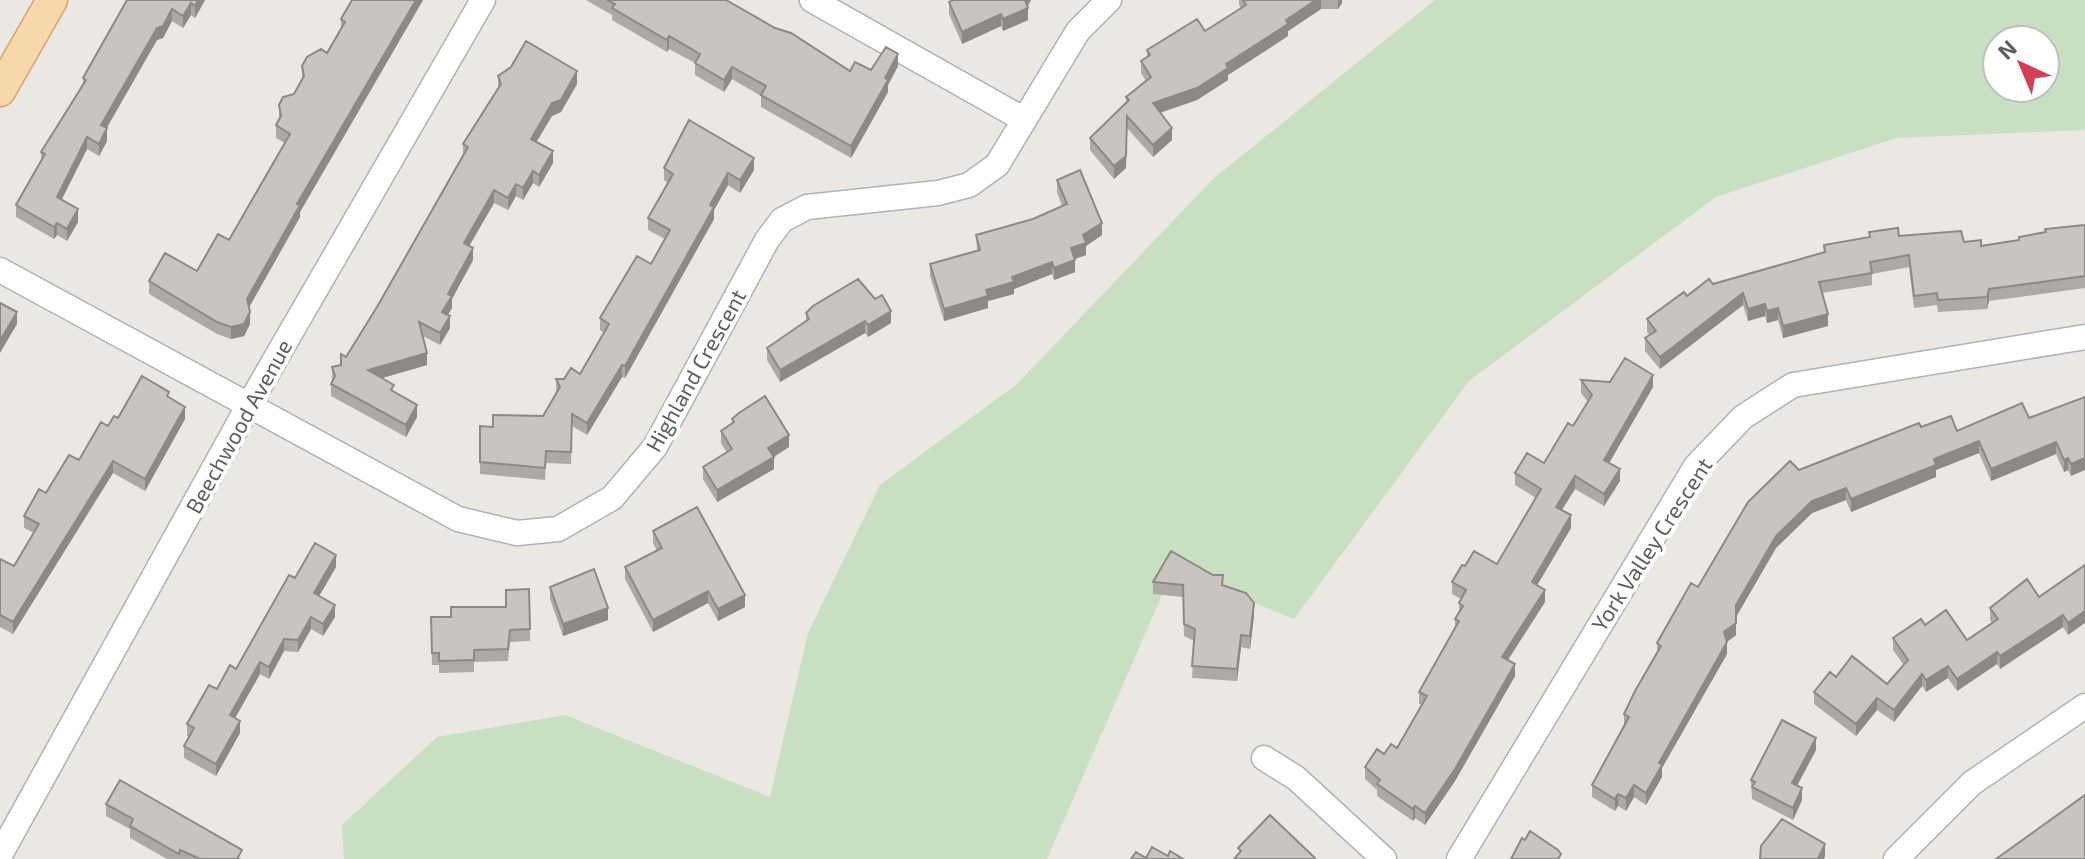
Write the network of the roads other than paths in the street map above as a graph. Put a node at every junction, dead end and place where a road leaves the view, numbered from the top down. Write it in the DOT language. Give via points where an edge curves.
graph roads {
  1 [pos="52,0"];
  2 [pos="483,0"];
  3 [pos="812,0"];
  4 [pos="1109,0"];
  5 [pos="0,91"];
  6 [pos="1023,119"];
  7 [pos="0,270"];
  8 [pos="2085,337"];
  9 [pos="250,403"];
  10 [pos="2085,706"];
  11 [pos="1264,758"];
  12 [pos="0,855"];
  13 [pos="1384,859"];
  14 [pos="1459,859"];
  15 [pos="1896,859"];
  1 -- 5 [label="main road"];
  2 -- 9 [label="street, Beechwood Avenue"];
  3 -- 6 [label="street"];
  4 -- 6 [label="street, Highland Crescent" via="1078,31"];
  6 -- 9 [label="street, Highland Crescent" via="997,165 969,185 807,207 782,220 655,447 612,498 558,529 517,533 458,519"];
  7 -- 9 [label="street, Highland Crescent"];
  8 -- 14 [label="street, York Valley Crescent" via="1793,385 1743,417 1696,466"];
  9 -- 12 [label="street, Beechwood Avenue"];
  10 -- 15 [label="street" via="1972,783"];
  11 -- 13 [label="street" via="1296,778"];
}
